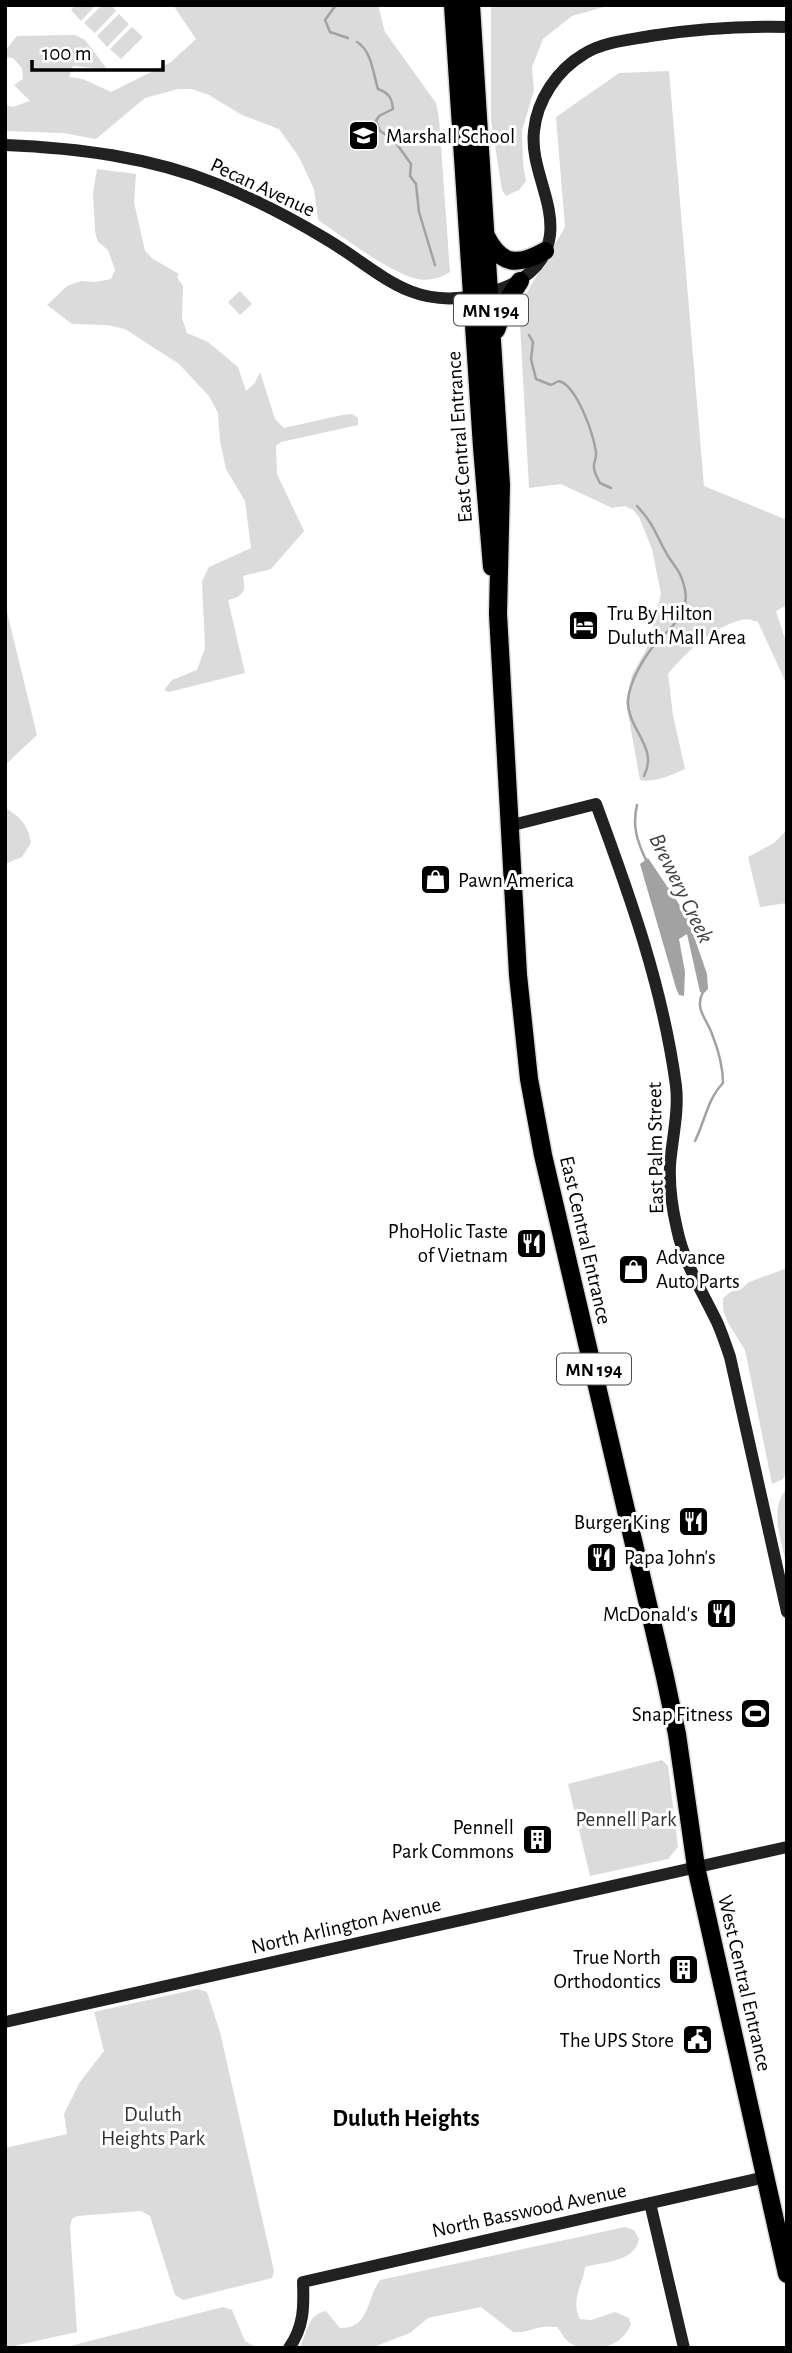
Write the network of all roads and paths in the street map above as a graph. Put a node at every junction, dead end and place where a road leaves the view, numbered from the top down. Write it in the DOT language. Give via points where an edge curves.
graph roads {
  1 [pos="453,5"];
  2 [pos="471,5"];
  3 [pos="787,27"];
  4 [pos="5,145"];
  5 [pos="486,236"];
  6 [pos="545,251"];
  7 [pos="520,281"];
  8 [pos="490,293"];
  9 [pos="471,297"];
  10 [pos="493,343"];
  11 [pos="498,614"];
  12 [pos="509,826"];
  13 [pos="787,1612"];
  14 [pos="787,1847"];
  15 [pos="696,1867"];
  16 [pos="5,2022"];
  17 [pos="765,2177"];
  18 [pos="650,2203"];
  19 [pos="787,2274"];
  20 [pos="289,2348"];
  21 [pos="684,2348"];
  1 -- 9 [label="highway, East Central Entrance / MN 194"];
  2 -- 5 [label="highway, East Central Entrance / MN 194"];
  3 -- 6 [label="street" via="697,29 615,42 585,53 566,68 542,102 534,131 550,222"];
  4 -- 9 [label="street, Pecan Avenue" via="80,150 169,167 265,205 403,289 429,298"];
  5 -- 6 [label="highway" via="493,249 509,261 525,261"];
  5 -- 8 [label="highway, East Central Entrance / MN 194"];
  6 -- 7 [label="street"];
  7 -- 8 [label="street, Pecan Avenue"];
  7 -- 10 [label="highway" via="502,310"];
  8 -- 9 [label="street, Pecan Avenue"];
  8 -- 10 [label="highway, East Central Entrance / MN 194"];
  9 -- 11 [label="highway, East Central Entrance / MN 194"];
  10 -- 11 [label="highway, East Central Entrance / MN 194" via="502,494"];
  11 -- 12 [label="highway, East Central Entrance / MN 194"];
  12 -- 13 [label="street, East Palm Street" via="596,804 636,913 676,1090 670,1166 678,1233 730,1356"];
  12 -- 15 [label="highway, East Central Entrance / MN 194" via="522,1016 537,1124 667,1687"];
  14 -- 15 [label="street, North Arlington Avenue"];
  15 -- 16 [label="street, North Arlington Avenue"];
  15 -- 17 [label="highway, West Central Entrance / MN 194"];
  17 -- 18 [label="street, North Basswood Avenue"];
  17 -- 19 [label="highway, West Central Entrance / MN 194"];
  18 -- 20 [label="street, North Basswood Avenue" via="303,2282 304,2309"];
  18 -- 21 [label="street"];
}
